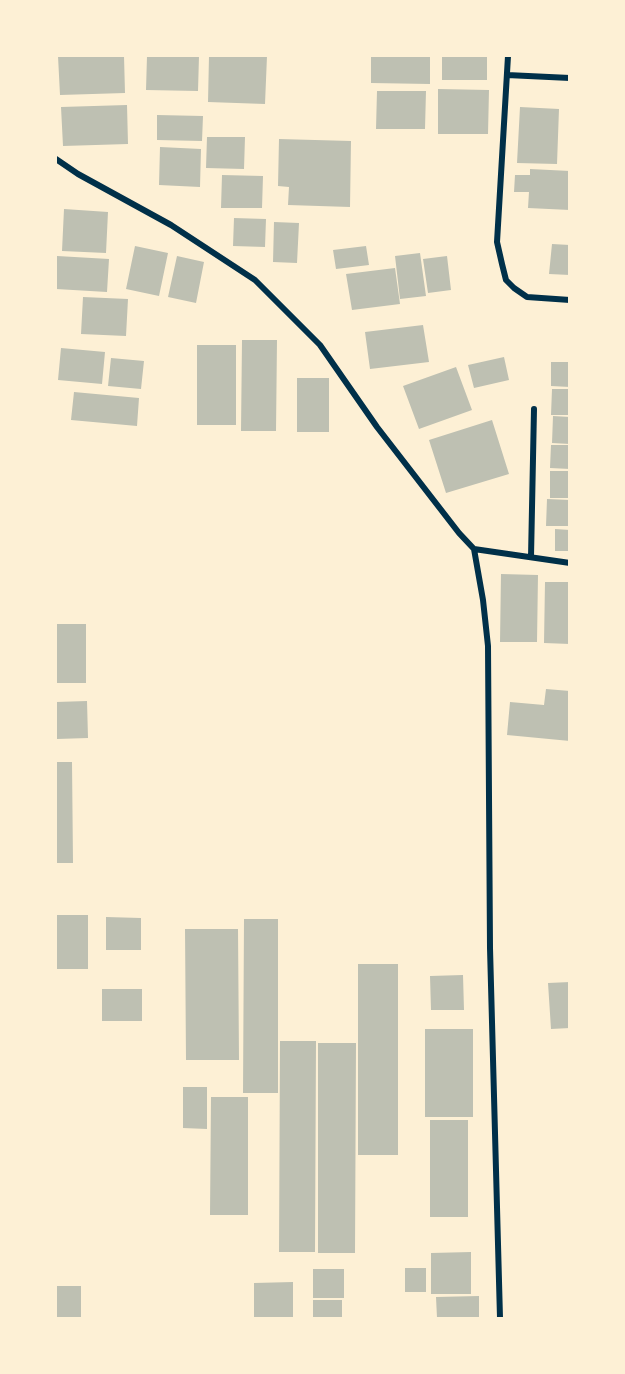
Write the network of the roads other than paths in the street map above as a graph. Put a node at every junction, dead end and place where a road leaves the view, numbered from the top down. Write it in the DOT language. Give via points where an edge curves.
graph roads {
  1 [pos="508,56"];
  2 [pos="507,75"];
  3 [pos="570,78"];
  4 [pos="56,159"];
  5 [pos="570,300"];
  6 [pos="534,409"];
  7 [pos="474,549"];
  8 [pos="531,557"];
  9 [pos="570,562"];
  10 [pos="500,1318"];
  1 -- 2 [label="street"];
  2 -- 3 [label="street"];
  2 -- 5 [label="street" via="497,242 506,279 526,297"];
  4 -- 7 [label="street" via="255,279 320,345 377,427"];
  6 -- 8 [label="street"];
  7 -- 8 [label="street"];
  7 -- 10 [label="street" via="488,646 490,936"];
  8 -- 9 [label="street"];
}
